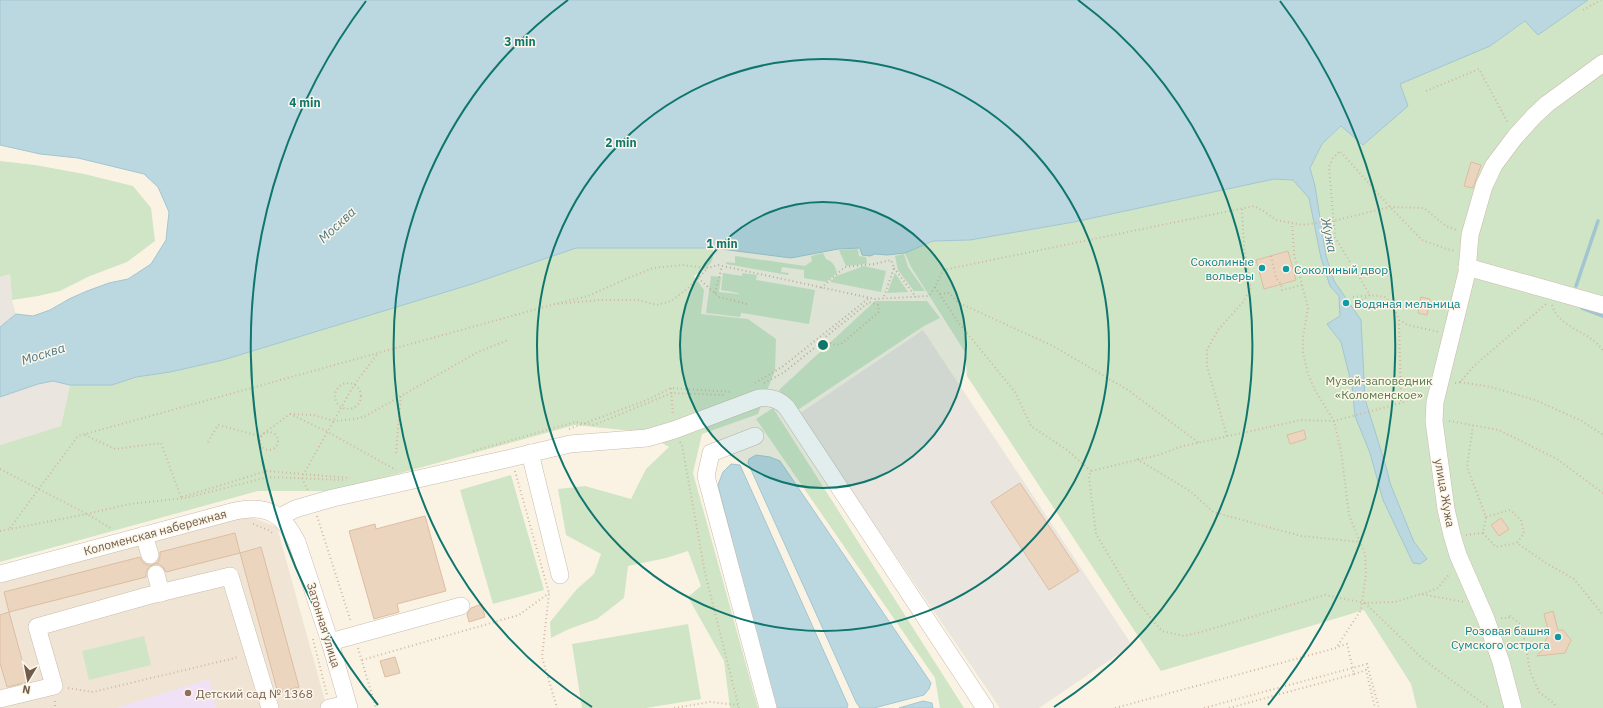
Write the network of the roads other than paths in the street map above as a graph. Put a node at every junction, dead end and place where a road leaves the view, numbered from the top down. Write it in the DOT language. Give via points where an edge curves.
graph roads {
  1 [pos="1603,63"];
  2 [pos="1467,264"];
  3 [pos="1603,305"];
  4 [pos="755,436"];
  5 [pos="530,453"];
  6 [pos="280,517"];
  7 [pos="144,535"];
  8 [pos="297,542"];
  9 [pos="150,555"];
  10 [pos="0,574"];
  11 [pos="156,574"];
  12 [pos="560,575"];
  13 [pos="161,593"];
  14 [pos="461,606"];
  15 [pos="330,642"];
  16 [pos="0,699"];
  17 [pos="348,706"];
  18 [pos="270,708"];
  19 [pos="329,708"];
  20 [pos="768,708"];
  21 [pos="985,708"];
  22 [pos="1513,708"];
  1 -- 2 [label="street, улица Жужа" via="1547,104 1528,122 1494,165 1484,186 1470,235"];
  2 -- 3 [label="street"];
  2 -- 22 [label="street, улица Жужа" via="1435,402 1434,421 1452,535 1501,662"];
  4 -- 20 [label="street" via="711,453 706,476"];
  5 -- 6 [label="street" via="509,452 333,498 295,509"];
  5 -- 12 [label="street"];
  5 -- 21 [label="street" via="570,444 647,438 760,398 768,397 782,402"];
  6 -- 7 [label="street, Коломенская набережная" via="264,510 246,508"];
  6 -- 8 [label="street, Коломенская набережная" via="290,527"];
  7 -- 9 [label="street"];
  7 -- 10 [label="street, Коломенская набережная"];
  8 -- 15 [label="street, Затонная улица"];
  11 -- 13 [label="street"];
  13 -- 16 [label="street" via="37,627 54,686"];
  13 -- 18 [label="street" via="230,576"];
  14 -- 15 [label="street"];
  15 -- 17 [label="street, Затонная улица"];
  17 -- 19 [label="street"];
}
